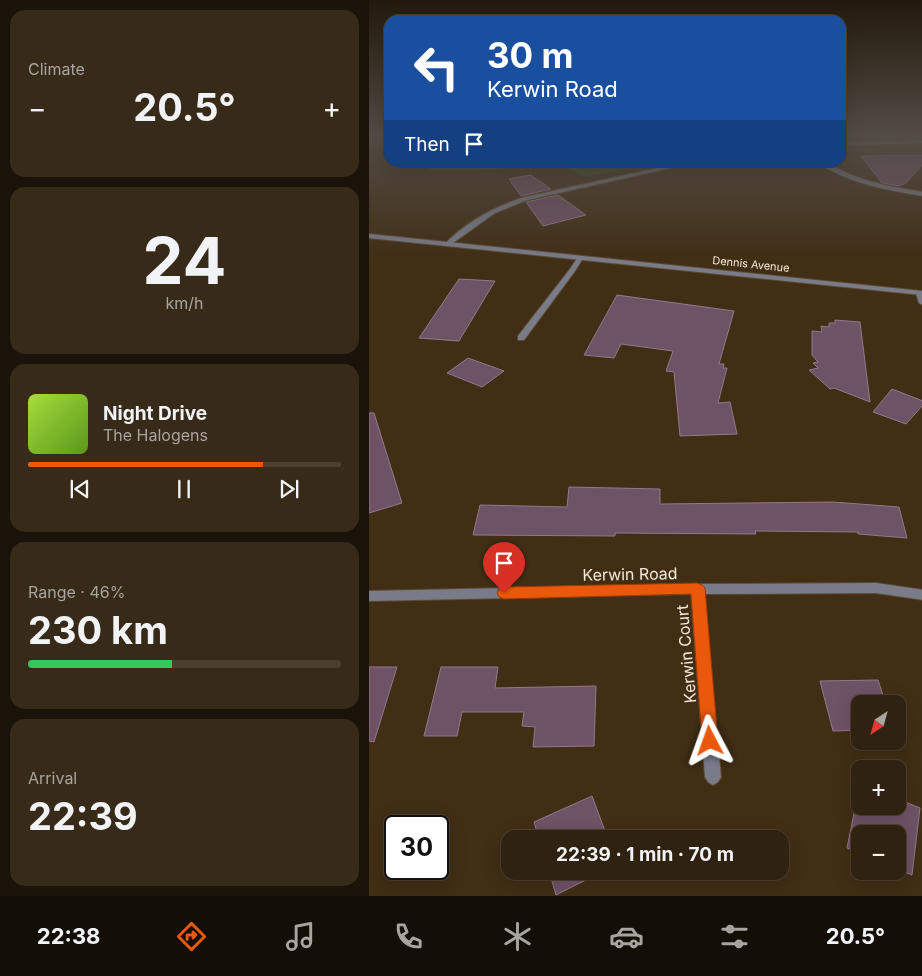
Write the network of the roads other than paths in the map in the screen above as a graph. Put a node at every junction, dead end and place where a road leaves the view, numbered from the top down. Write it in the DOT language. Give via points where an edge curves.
graph roads {
  1 [pos="627,177"];
  2 [pos="848,177"];
  3 [pos="922,194"];
  4 [pos="369,236"];
  5 [pos="447,244"];
  6 [pos="580,258"];
  7 [pos="921,293"];
  8 [pos="922,303"];
  9 [pos="521,338"];
  10 [pos="697,588"];
  11 [pos="922,595"];
  12 [pos="369,596"];
  13 [pos="713,777"];
  1 -- 5 [label="street" via="503,206"];
  2 -- 3 [label="street"];
  4 -- 5 [label="street, Dennis Avenue"];
  5 -- 6 [label="street, Dennis Avenue"];
  6 -- 7 [label="street, Dennis Avenue"];
  6 -- 9 [label="street"];
  7 -- 8 [label="street, Dennis Avenue"];
  10 -- 11 [label="street, Kerwin Road" via="876,588"];
  10 -- 12 [label="street, Kerwin Road"];
  10 -- 13 [label="street, Kerwin Court"];
}
